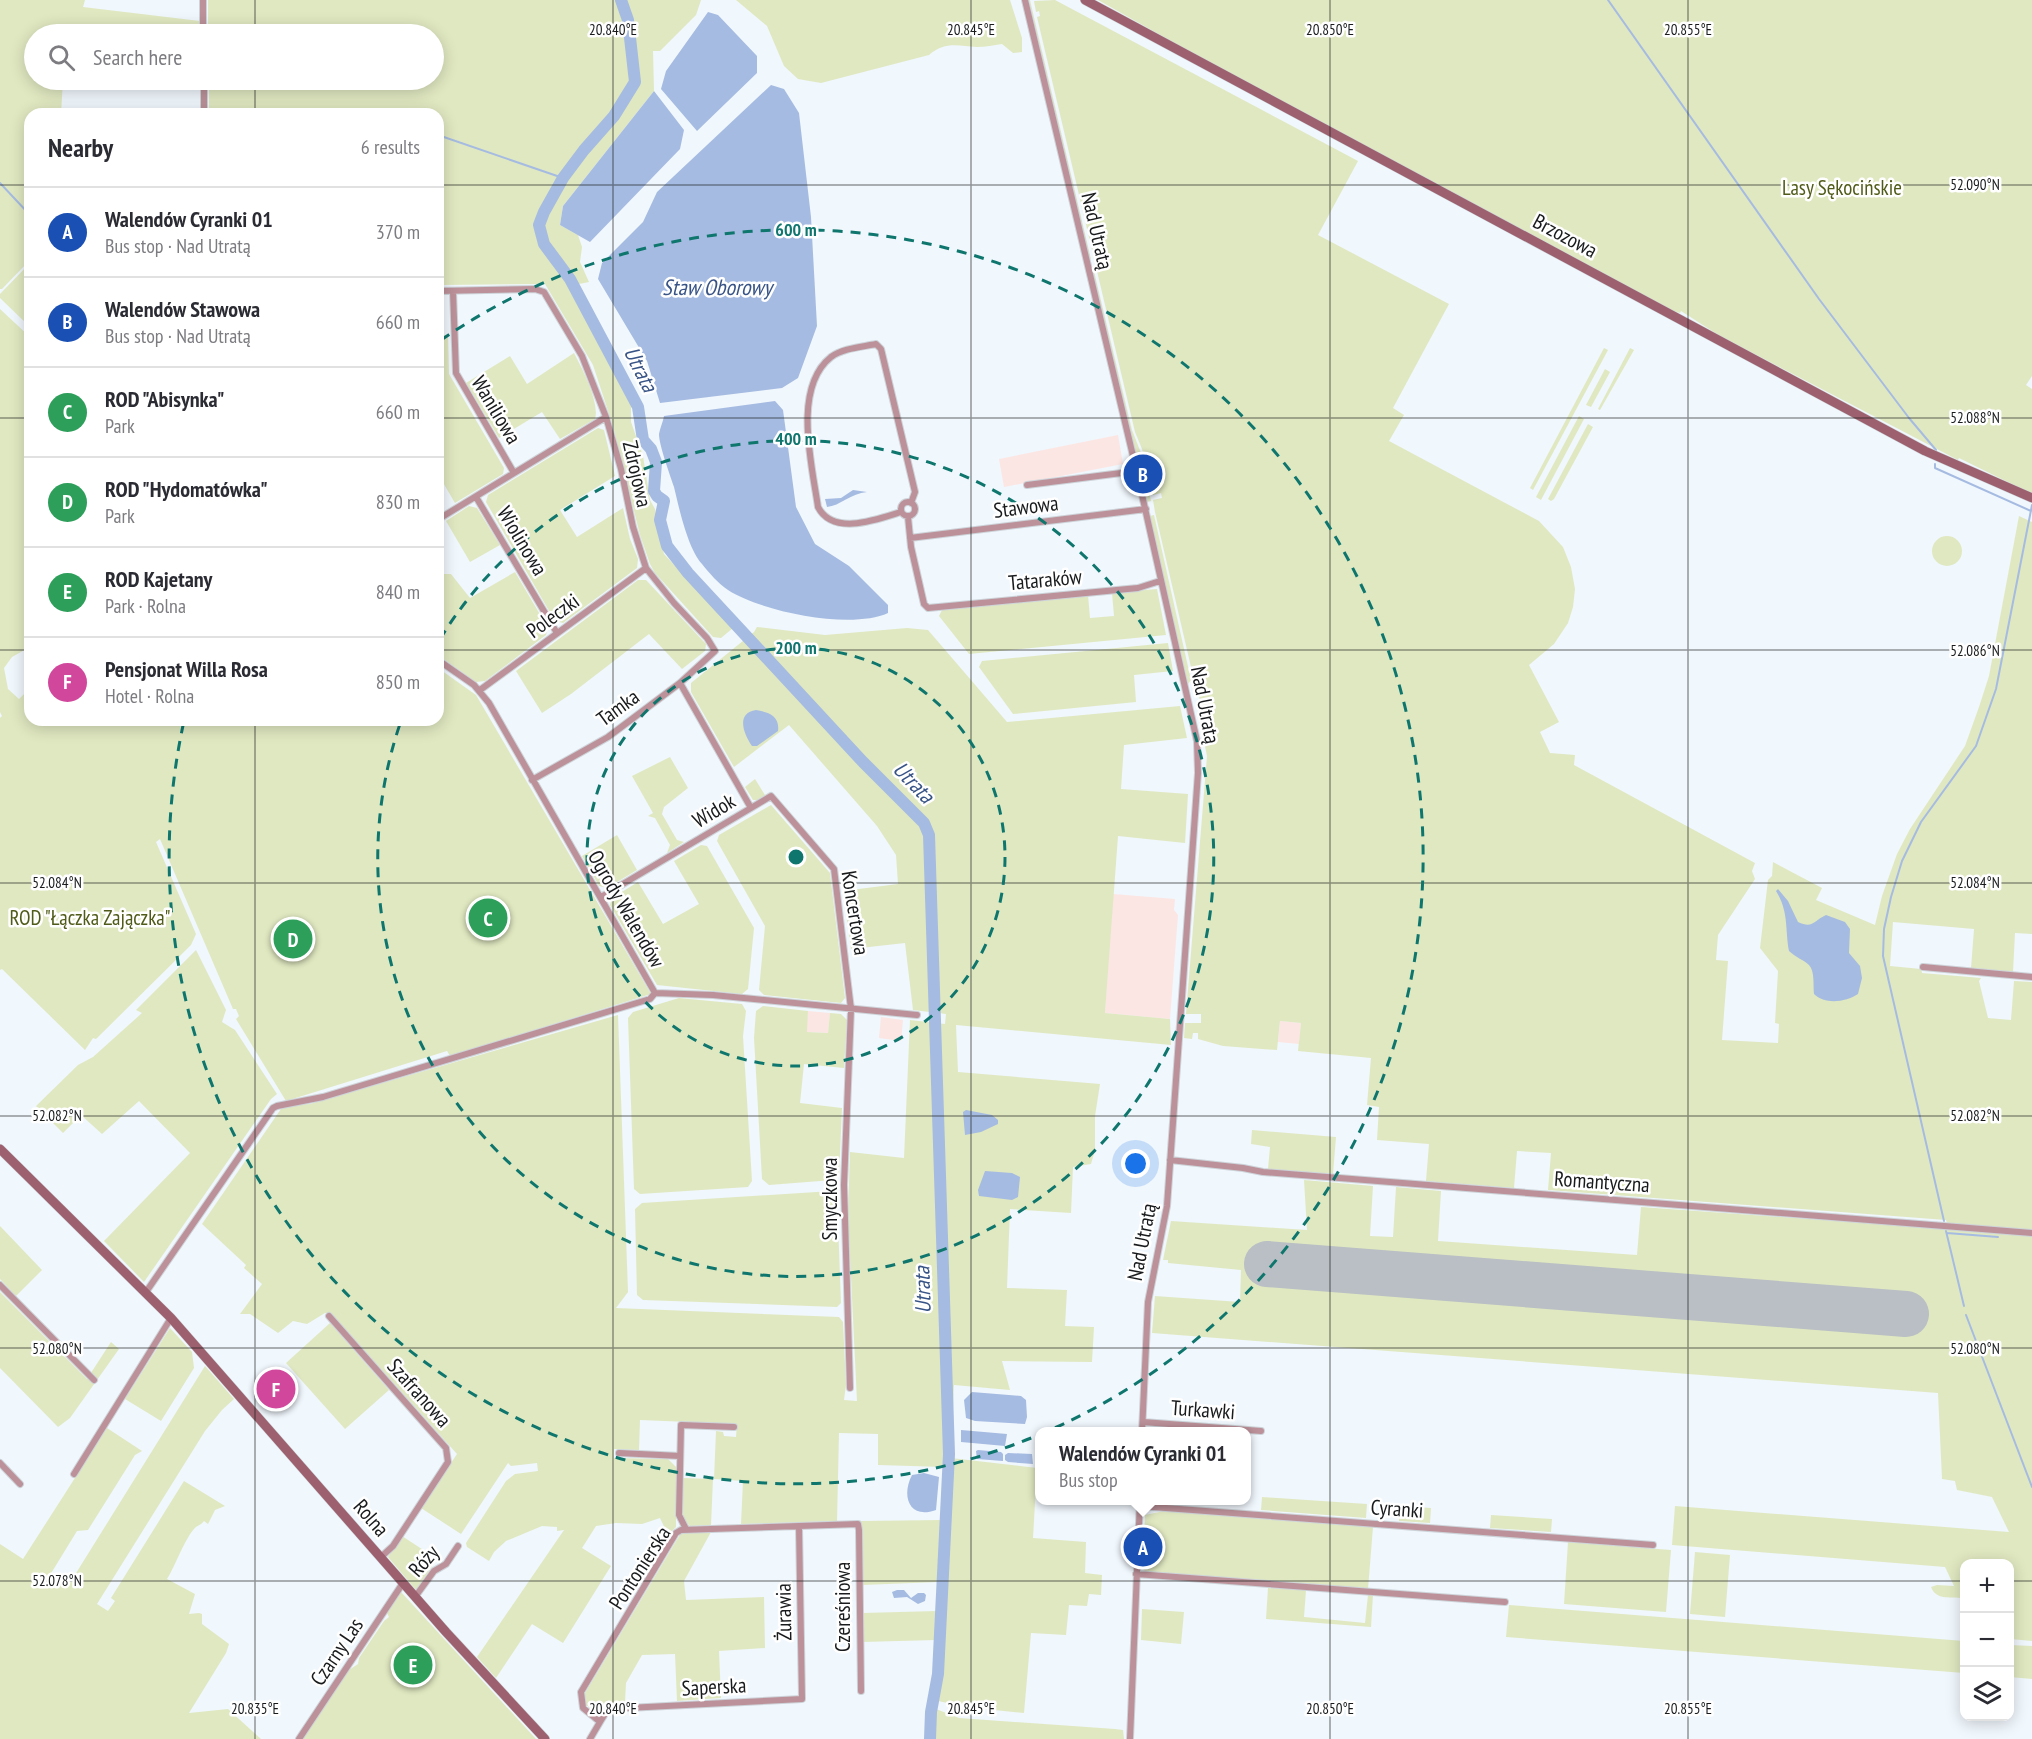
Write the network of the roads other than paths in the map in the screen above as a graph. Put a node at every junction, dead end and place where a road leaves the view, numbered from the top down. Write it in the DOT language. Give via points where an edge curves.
graph roads {
  1 [pos="202,0"];
  2 [pos="1025,0"];
  3 [pos="1084,0"];
  4 [pos="203,24"];
  5 [pos="204,90"];
  6 [pos="204,108"];
  7 [pos="444,291"];
  8 [pos="453,291"];
  9 [pos="606,417"];
  10 [pos="1137,471"];
  11 [pos="514,473"];
  12 [pos="1027,485"];
  13 [pos="476,497"];
  14 [pos="2032,498"];
  15 [pos="911,503"];
  16 [pos="1146,508"];
  17 [pos="901,512"];
  18 [pos="444,516"];
  19 [pos="908,517"];
  20 [pos="910,538"];
  21 [pos="646,568"];
  22 [pos="1160,581"];
  23 [pos="558,633"];
  24 [pos="715,651"];
  25 [pos="444,664"];
  26 [pos="680,683"];
  27 [pos="480,690"];
  28 [pos="532,780"];
  29 [pos="751,808"];
  30 [pos="601,897"];
  31 [pos="1923,967"];
  32 [pos="2032,977"];
  33 [pos="655,993"];
  34 [pos="852,1009"];
  35 [pos="917,1015"];
  36 [pos="0,1149"];
  37 [pos="1170,1160"];
  38 [pos="2032,1233"];
  39 [pos="0,1285"];
  40 [pos="146,1292"];
  41 [pos="328,1316"];
  42 [pos="171,1318"];
  43 [pos="94,1380"];
  44 [pos="850,1388"];
  45 [pos="1143,1422"];
  46 [pos="734,1427"];
  47 [pos="1142,1427"];
  48 [pos="1209,1427"];
  49 [pos="1251,1430"];
  50 [pos="1261,1431"];
  51 [pos="619,1453"];
  52 [pos="680,1456"];
  53 [pos="0,1463"];
  54 [pos="74,1474"];
  55 [pos="20,1484"];
  56 [pos="1139,1505"];
  57 [pos="1163,1505"];
  58 [pos="858,1524"];
  59 [pos="799,1526"];
  60 [pos="686,1529"];
  61 [pos="1653,1545"];
  62 [pos="458,1546"];
  63 [pos="381,1557"];
  64 [pos="1136,1574"];
  65 [pos="403,1583"];
  66 [pos="415,1597"];
  67 [pos="1505,1602"];
  68 [pos="861,1691"];
  69 [pos="802,1699"];
  70 [pos="600,1722"];
  71 [pos="299,1739"];
  72 [pos="545,1739"];
  73 [pos="590,1739"];
  74 [pos="1130,1739"];
  1 -- 4 [label="street"];
  2 -- 10 [label="street, Nad Utratą"];
  3 -- 14 [label="street, Brzozowa" via="1925,451"];
  5 -- 6 [label="street"];
  7 -- 8 [label="street"];
  8 -- 9 [label="street, Zdrojowa" via="544,292 582,356"];
  8 -- 11 [label="street, Waniliowa" via="456,373"];
  9 -- 11 [label="street"];
  9 -- 21 [label="street, Zdrojowa"];
  10 -- 12 [label="street"];
  10 -- 16 [label="street, Nad Utratą"];
  11 -- 13 [label="street"];
  13 -- 18 [label="street"];
  13 -- 23 [label="street, Wiolinowa"];
  15 -- 17 [label="street" via="903,503"];
  15 -- 17 [label="street" via="915,492 881,349 876,345 832,356 822,367 807,414 818,507 834,523 847,524"];
  15 -- 19 [label="street" via="915,512"];
  16 -- 20 [label="street, Stawowa"];
  16 -- 22 [label="street, Nad Utratą"];
  17 -- 19 [label="street"];
  19 -- 20 [label="street"];
  20 -- 22 [label="street, Tataraków" via="924,604 931,608 1138,588"];
  21 -- 23 [label="street, Poleczki"];
  21 -- 24 [label="street, Zdrojowa"];
  22 -- 37 [label="street, Nad Utratą" via="1199,758"];
  23 -- 27 [label="street, Poleczki"];
  24 -- 26 [label="street, Tamka"];
  25 -- 27 [label="street, Ogrody Walendów"];
  26 -- 28 [label="street, Tamka" via="608,736"];
  26 -- 29 [label="street, Widok"];
  27 -- 28 [label="street, Ogrody Walendów"];
  28 -- 30 [label="street, Ogrody Walendów"];
  29 -- 30 [label="street, Widok"];
  29 -- 34 [label="street, Koncertowa" via="771,796 834,869"];
  30 -- 33 [label="street, Ogrody Walendów"];
  31 -- 32 [label="street"];
  33 -- 34 [label="street, Ogrody Walendów"];
  33 -- 40 [label="street" via="650,999 424,1068 273,1108"];
  34 -- 35 [label="street, Ogrody Walendów"];
  34 -- 44 [label="street, Smyczkowa" via="844,1185"];
  36 -- 40 [label="street, Rolna"];
  37 -- 38 [label="street, Romantyczna" via="1263,1172"];
  37 -- 45 [label="street, Nad Utratą" via="1167,1206 1148,1302"];
  39 -- 43 [label="street"];
  40 -- 42 [label="street, Rolna"];
  41 -- 63 [label="street, Szafranowa" via="446,1448 448,1455 448,1462 393,1546"];
  42 -- 54 [label="street"];
  42 -- 63 [label="street, Rolna"];
  45 -- 47 [label="street, Nad Utratą"];
  45 -- 48 [label="street, Turkawki"];
  46 -- 52 [label="street" via="681,1425"];
  49 -- 50 [label="street, Turkawki"];
  51 -- 52 [label="street"];
  52 -- 60 [label="street" via="679,1515"];
  53 -- 55 [label="street"];
  56 -- 64 [label="street"];
  57 -- 61 [label="street, Cyranki"];
  58 -- 59 [label="street, Pontonierska"];
  58 -- 68 [label="street, Czereśniowa"];
  59 -- 60 [label="street, Pontonierska"];
  59 -- 69 [label="street, Żurawia"];
  60 -- 70 [label="street, Pontonierska" via="676,1533 581,1692 583,1708"];
  62 -- 66 [label="street, Róży"];
  63 -- 65 [label="street, Rolna"];
  64 -- 67 [label="street"];
  64 -- 74 [label="street"];
  65 -- 66 [label="street, Rolna"];
  65 -- 71 [label="street, Czarny Las"];
  66 -- 72 [label="street, Rolna"];
  69 -- 70 [label="street, Saperska" via="608,1709"];
  70 -- 73 [label="street"];
}
